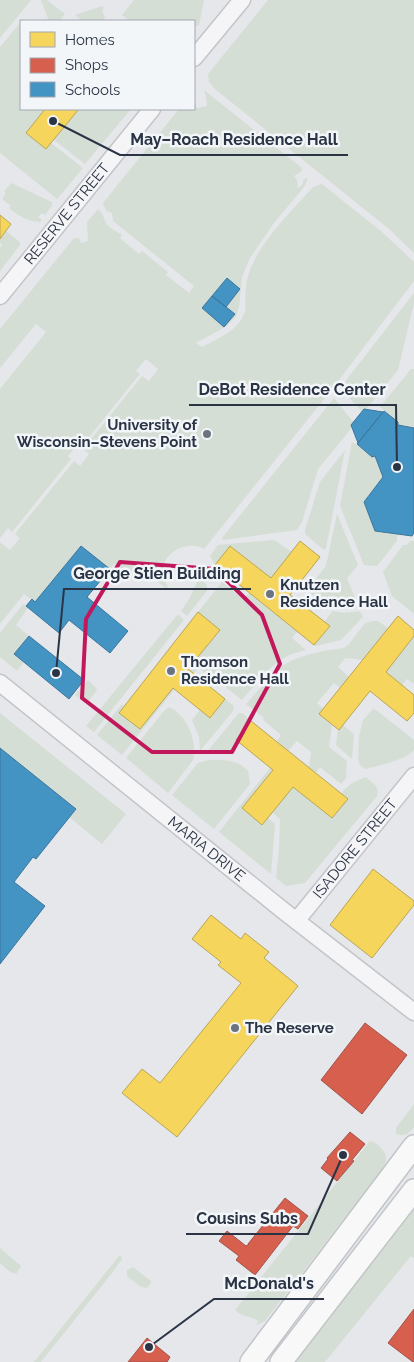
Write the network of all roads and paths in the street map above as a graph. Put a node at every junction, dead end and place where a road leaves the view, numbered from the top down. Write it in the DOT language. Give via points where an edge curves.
graph roads {
  1 [pos="242,0"];
  2 [pos="195,57"];
  3 [pos="151,110"];
  4 [pos="0,296"];
  5 [pos="0,683"];
  6 [pos="414,776"];
  7 [pos="297,920"];
  8 [pos="414,1012"];
  9 [pos="414,1146"];
  10 [pos="414,1190"];
  11 [pos="263,1358"];
  12 [pos="281,1362"];
  1 -- 2 [label="street"];
  3 -- 4 [label="street, RESERVE STREET"];
  5 -- 7 [label="street, MARIA DRIVE"];
  6 -- 7 [label="street, ISADORE STREET"];
  7 -- 8 [label="street, MARIA DRIVE"];
  9 -- 11 [label="main road" via="325,1263"];
  10 -- 12 [label="main road"];
}
